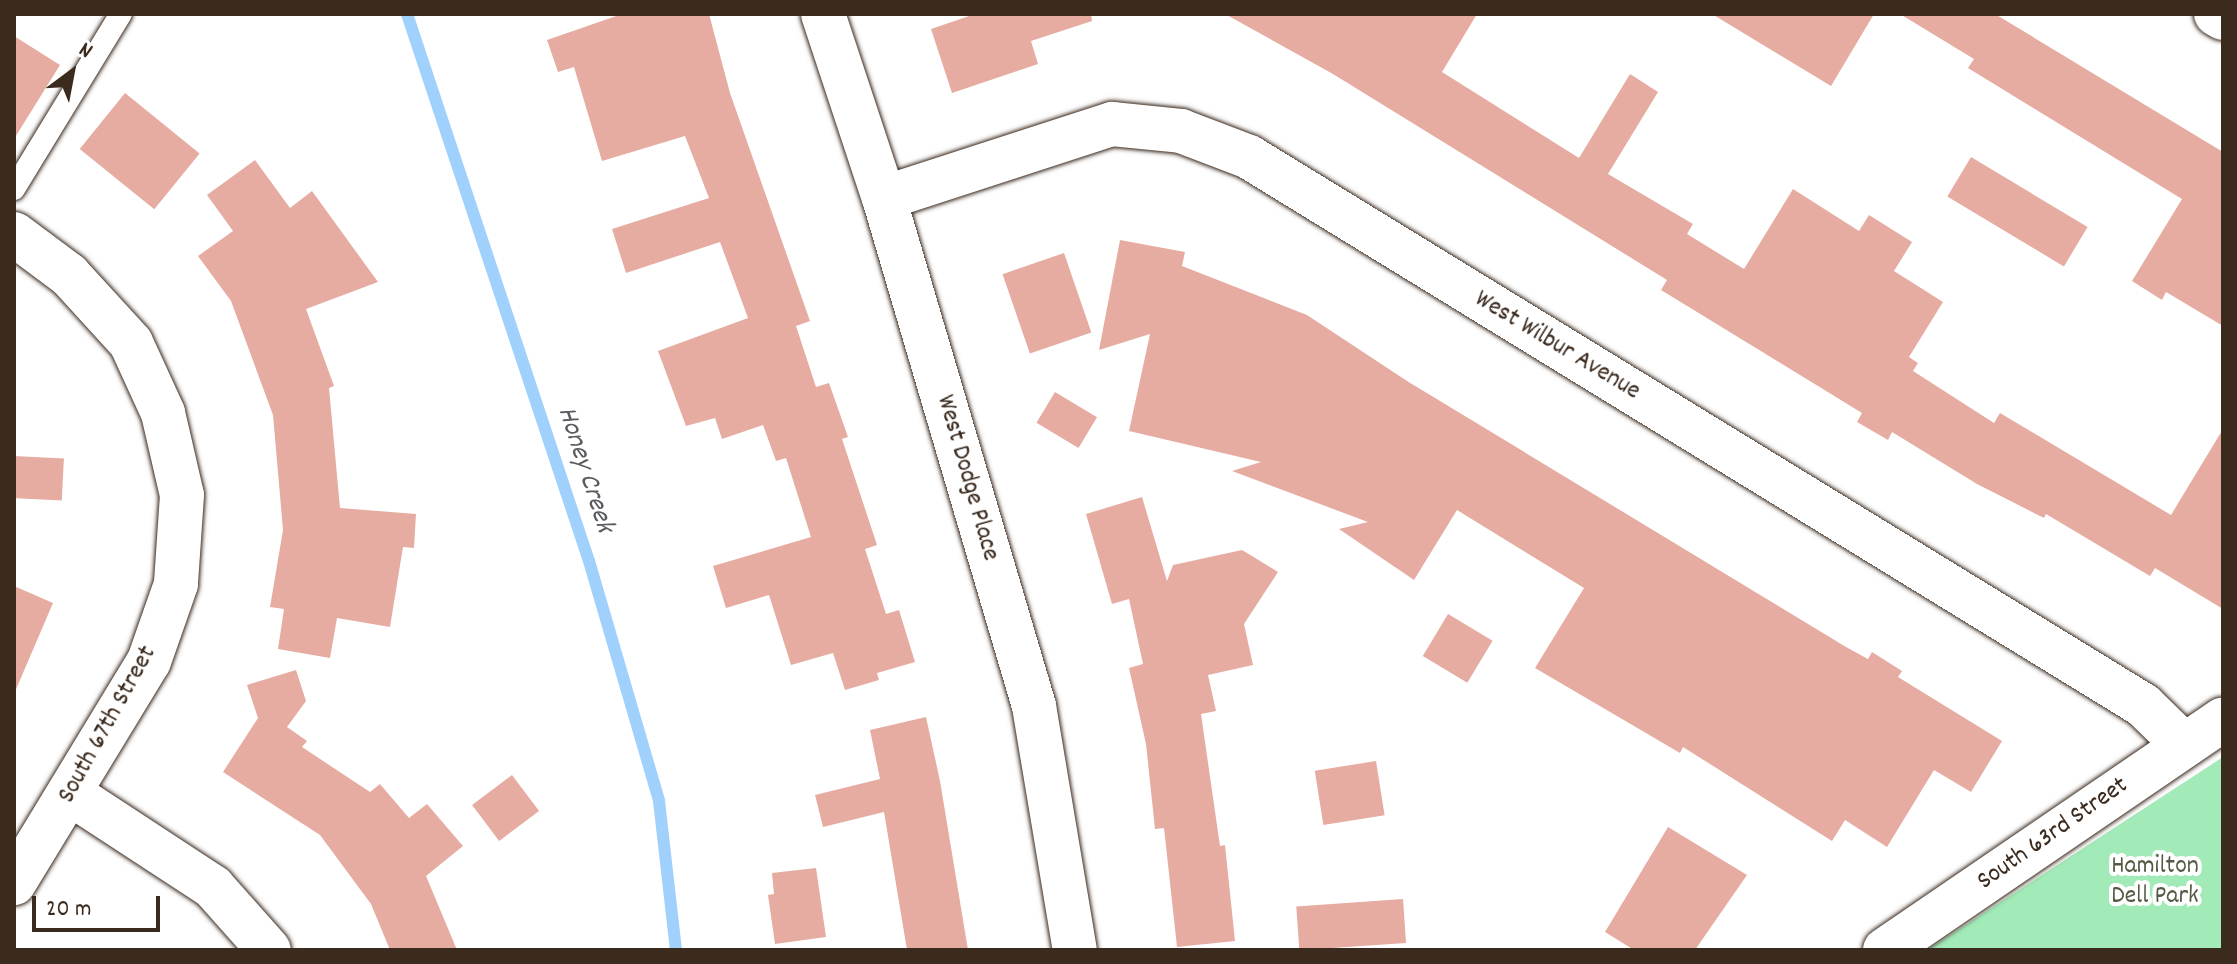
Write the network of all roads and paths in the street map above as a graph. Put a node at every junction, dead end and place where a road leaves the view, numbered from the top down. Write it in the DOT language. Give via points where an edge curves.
graph roads {
  1 [pos="121,14"];
  2 [pos="823,14"];
  3 [pos="2216,14"];
  4 [pos="2223,18"];
  5 [pos="14,189"];
  6 [pos="884,198"];
  7 [pos="14,234"];
  8 [pos="2223,719"];
  9 [pos="2183,744"];
  10 [pos="71,794"];
  11 [pos="14,883"];
  12 [pos="269,950"];
  13 [pos="1075,950"];
  14 [pos="1885,950"];
  1 -- 5 [label="lane"];
  2 -- 6 [label="street, West Dodge Place"];
  3 -- 4 [label="street"];
  6 -- 9 [label="street, West Wilbur Avenue" via="1112,124 1181,131 1249,157 2143,705"];
  6 -- 13 [label="street, West Dodge Place" via="1034,706"];
  7 -- 10 [label="street, South 67th Street" via="69,275 131,343 163,413 182,495 176,584 149,661"];
  8 -- 9 [label="street, South 63rd Street"];
  9 -- 14 [label="street, South 63rd Street"];
  10 -- 11 [label="street, South 67th Street"];
  10 -- 12 [label="street" via="213,887"];
}
